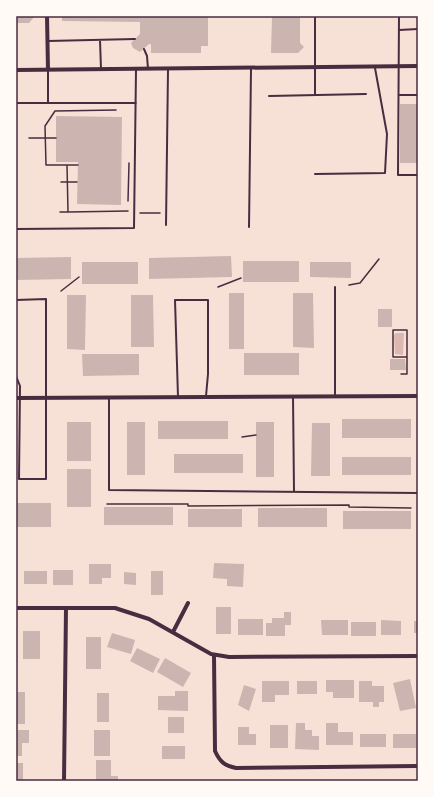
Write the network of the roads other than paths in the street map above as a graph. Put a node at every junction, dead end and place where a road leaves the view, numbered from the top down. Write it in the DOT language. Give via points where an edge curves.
graph roads {
  1 [pos="47,16"];
  2 [pos="315,16"];
  3 [pos="399,16"];
  4 [pos="399,30"];
  5 [pos="418,30"];
  6 [pos="135,39"];
  7 [pos="100,40"];
  8 [pos="47,41"];
  9 [pos="144,49"];
  10 [pos="375,66"];
  11 [pos="399,66"];
  12 [pos="418,66"];
  13 [pos="315,67"];
  14 [pos="168,68"];
  15 [pos="251,68"];
  16 [pos="101,69"];
  17 [pos="136,69"];
  18 [pos="148,69"];
  19 [pos="16,70"];
  20 [pos="48,70"];
  21 [pos="366,94"];
  22 [pos="315,95"];
  23 [pos="399,95"];
  24 [pos="418,95"];
  25 [pos="269,96"];
  26 [pos="16,103"];
  27 [pos="48,103"];
  28 [pos="136,103"];
  29 [pos="315,174"];
  30 [pos="418,174"];
  31 [pos="166,225"];
  32 [pos="249,227"];
  33 [pos="16,229"];
  34 [pos="335,287"];
  35 [pos="16,300"];
  36 [pos="16,376"];
  37 [pos="206,396"];
  38 [pos="293,396"];
  39 [pos="335,396"];
  40 [pos="418,396"];
  41 [pos="178,397"];
  42 [pos="18,398"];
  43 [pos="46,398"];
  44 [pos="109,398"];
  45 [pos="294,491"];
  46 [pos="418,492"];
  47 [pos="188,603"];
  48 [pos="16,608"];
  49 [pos="66,608"];
  50 [pos="173,632"];
  51 [pos="214,655"];
  52 [pos="418,656"];
  53 [pos="418,766"];
  54 [pos="64,781"];
  1 -- 8 [label="street"];
  2 -- 13 [label="lane"];
  3 -- 4 [label="lane"];
  4 -- 5 [label="lane"];
  4 -- 11 [label="lane"];
  6 -- 7 [label="lane"];
  7 -- 8 [label="lane"];
  7 -- 16 [label="lane"];
  8 -- 20 [label="street"];
  9 -- 18 [label="lane"];
  10 -- 11 [label="street"];
  10 -- 13 [label="street"];
  10 -- 29 [label="lane" via="387,134 385,173"];
  11 -- 12 [label="street"];
  11 -- 23 [label="lane"];
  13 -- 15 [label="street"];
  13 -- 22 [label="lane"];
  14 -- 15 [label="street"];
  14 -- 18 [label="street"];
  14 -- 31 [label="lane"];
  15 -- 32 [label="lane"];
  16 -- 17 [label="street"];
  16 -- 20 [label="street"];
  17 -- 18 [label="street"];
  17 -- 28 [label="lane"];
  19 -- 20 [label="street"];
  20 -- 27 [label="lane"];
  21 -- 22 [label="lane"];
  22 -- 25 [label="lane"];
  23 -- 24 [label="lane"];
  23 -- 30 [label="lane" via="398,175"];
  26 -- 27 [label="lane"];
  27 -- 28 [label="lane"];
  28 -- 33 [label="lane" via="134,228"];
  34 -- 39 [label="lane"];
  35 -- 43 [label="lane" via="46,299"];
  36 -- 42 [label="lane" via="20,386"];
  37 -- 38 [label="street"];
  37 -- 41 [label="street"];
  37 -- 41 [label="lane" via="208,300 176,300"];
  38 -- 39 [label="street"];
  38 -- 45 [label="lane"];
  39 -- 40 [label="street"];
  41 -- 44 [label="street"];
  42 -- 43 [label="street"];
  42 -- 43 [label="lane" via="19,479 46,479"];
  43 -- 44 [label="street"];
  44 -- 45 [label="lane" via="109,490"];
  45 -- 46 [label="lane"];
  47 -- 50 [label="street"];
  48 -- 49 [label="street"];
  49 -- 50 [label="street" via="115,608 149,619"];
  49 -- 54 [label="street"];
  50 -- 51 [label="street"];
  51 -- 52 [label="street"];
  51 -- 53 [label="street" via="215,751 218,758 227,766"];
}
